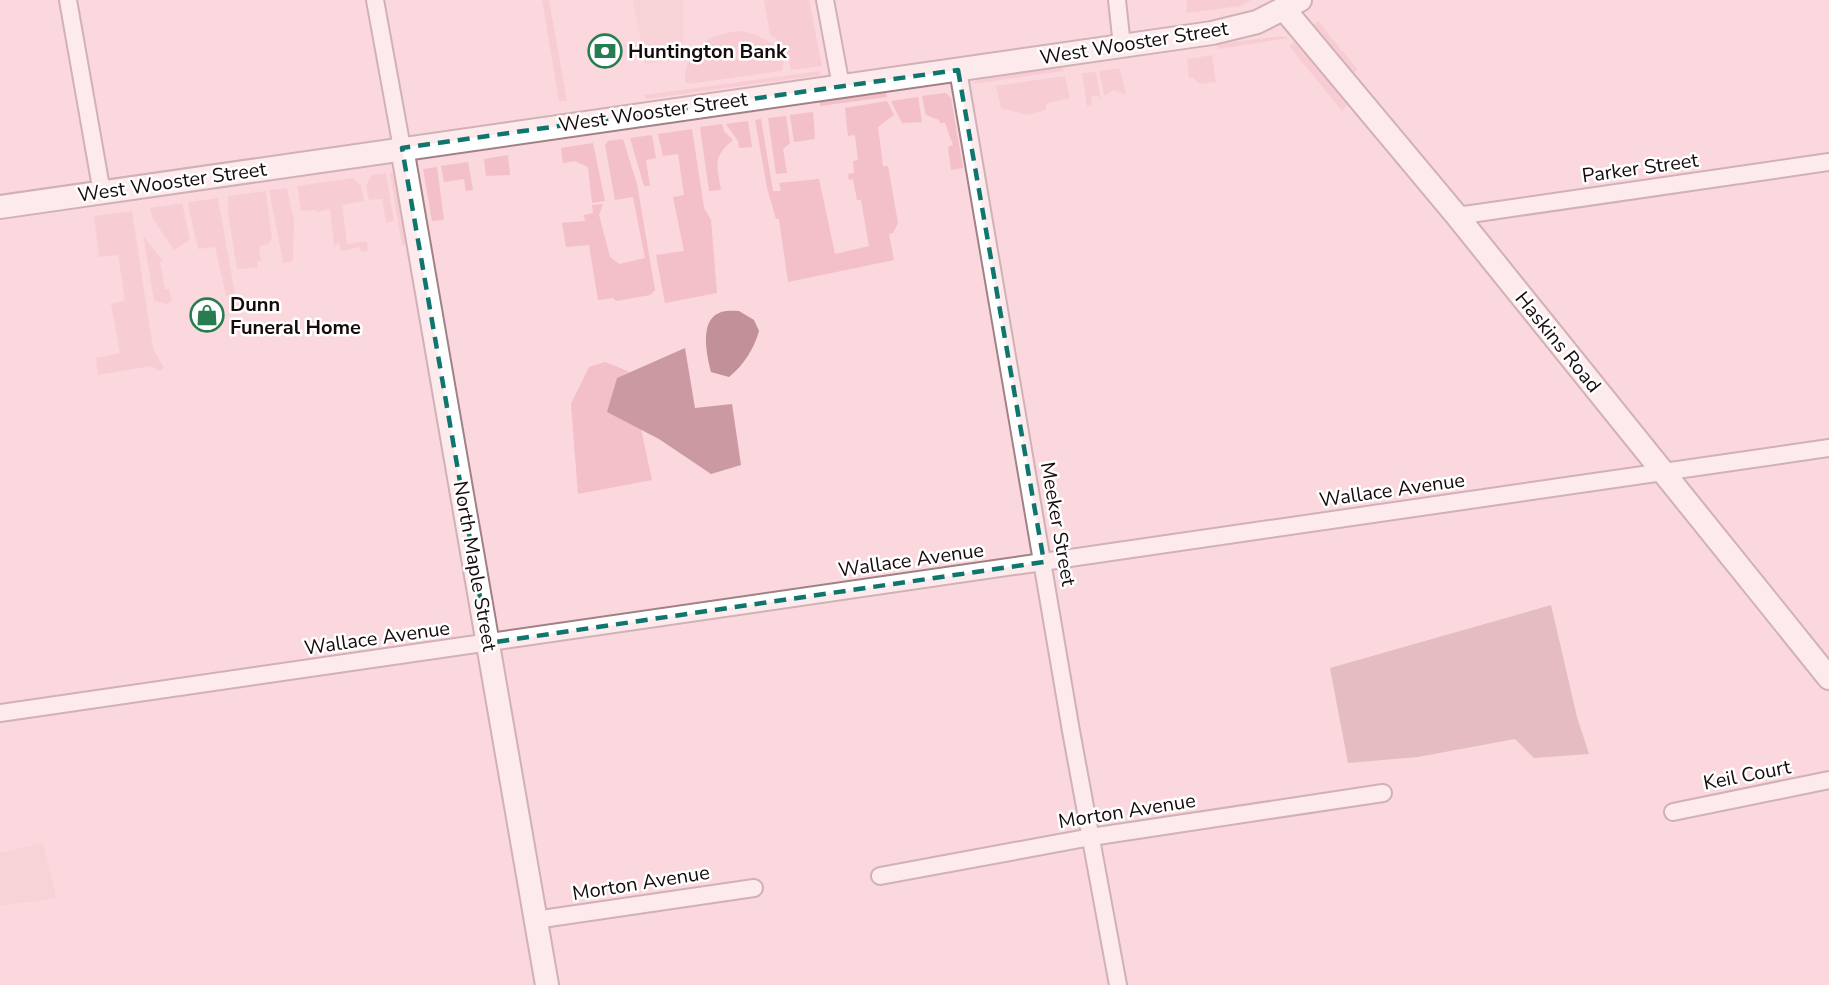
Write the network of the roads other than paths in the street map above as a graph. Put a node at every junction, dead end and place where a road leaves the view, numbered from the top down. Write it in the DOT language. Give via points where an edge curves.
graph roads {
  1 [pos="68,0"];
  2 [pos="375,0"];
  3 [pos="825,0"];
  4 [pos="1117,0"];
  5 [pos="1292,4"];
  6 [pos="1122,46"];
  7 [pos="958,70"];
  8 [pos="841,86"];
  9 [pos="402,148"];
  10 [pos="1829,162"];
  11 [pos="102,193"];
  12 [pos="0,207"];
  13 [pos="1457,216"];
  14 [pos="1829,448"];
  15 [pos="1662,472"];
  16 [pos="1044,562"];
  17 [pos="488,643"];
  18 [pos="1829,678"];
  19 [pos="0,713"];
  20 [pos="1829,780"];
  21 [pos="1383,793"];
  22 [pos="1673,812"];
  23 [pos="1091,837"];
  24 [pos="880,876"];
  25 [pos="754,888"];
  26 [pos="536,920"];
  27 [pos="547,985"];
  28 [pos="1118,985"];
  1 -- 11 [label="street"];
  2 -- 9 [label="street"];
  3 -- 8 [label="street"];
  4 -- 6 [label="street"];
  5 -- 6 [label="main road, West Wooster Street" via="1257,22"];
  5 -- 13 [label="main road, Haskins Road"];
  6 -- 7 [label="main road, West Wooster Street"];
  7 -- 8 [label="main road, West Wooster Street"];
  7 -- 16 [label="street, Meeker Street"];
  8 -- 9 [label="main road, West Wooster Street"];
  9 -- 11 [label="main road, West Wooster Street"];
  9 -- 17 [label="main road, North Maple Street"];
  10 -- 13 [label="street, Parker Street"];
  11 -- 12 [label="main road, West Wooster Street"];
  13 -- 15 [label="main road, Haskins Road"];
  14 -- 15 [label="street, Wallace Avenue"];
  15 -- 16 [label="street, Wallace Avenue"];
  15 -- 18 [label="main road, Haskins Road"];
  16 -- 17 [label="street, Wallace Avenue"];
  16 -- 23 [label="street, Meeker Street"];
  17 -- 19 [label="street, Wallace Avenue"];
  17 -- 26 [label="main road, North Maple Street"];
  20 -- 22 [label="street, Keil Court"];
  21 -- 23 [label="street, Morton Avenue"];
  23 -- 24 [label="street, Morton Avenue"];
  23 -- 28 [label="street, Meeker Street"];
  25 -- 26 [label="street, Morton Avenue"];
  26 -- 27 [label="main road, North Maple Street"];
}
